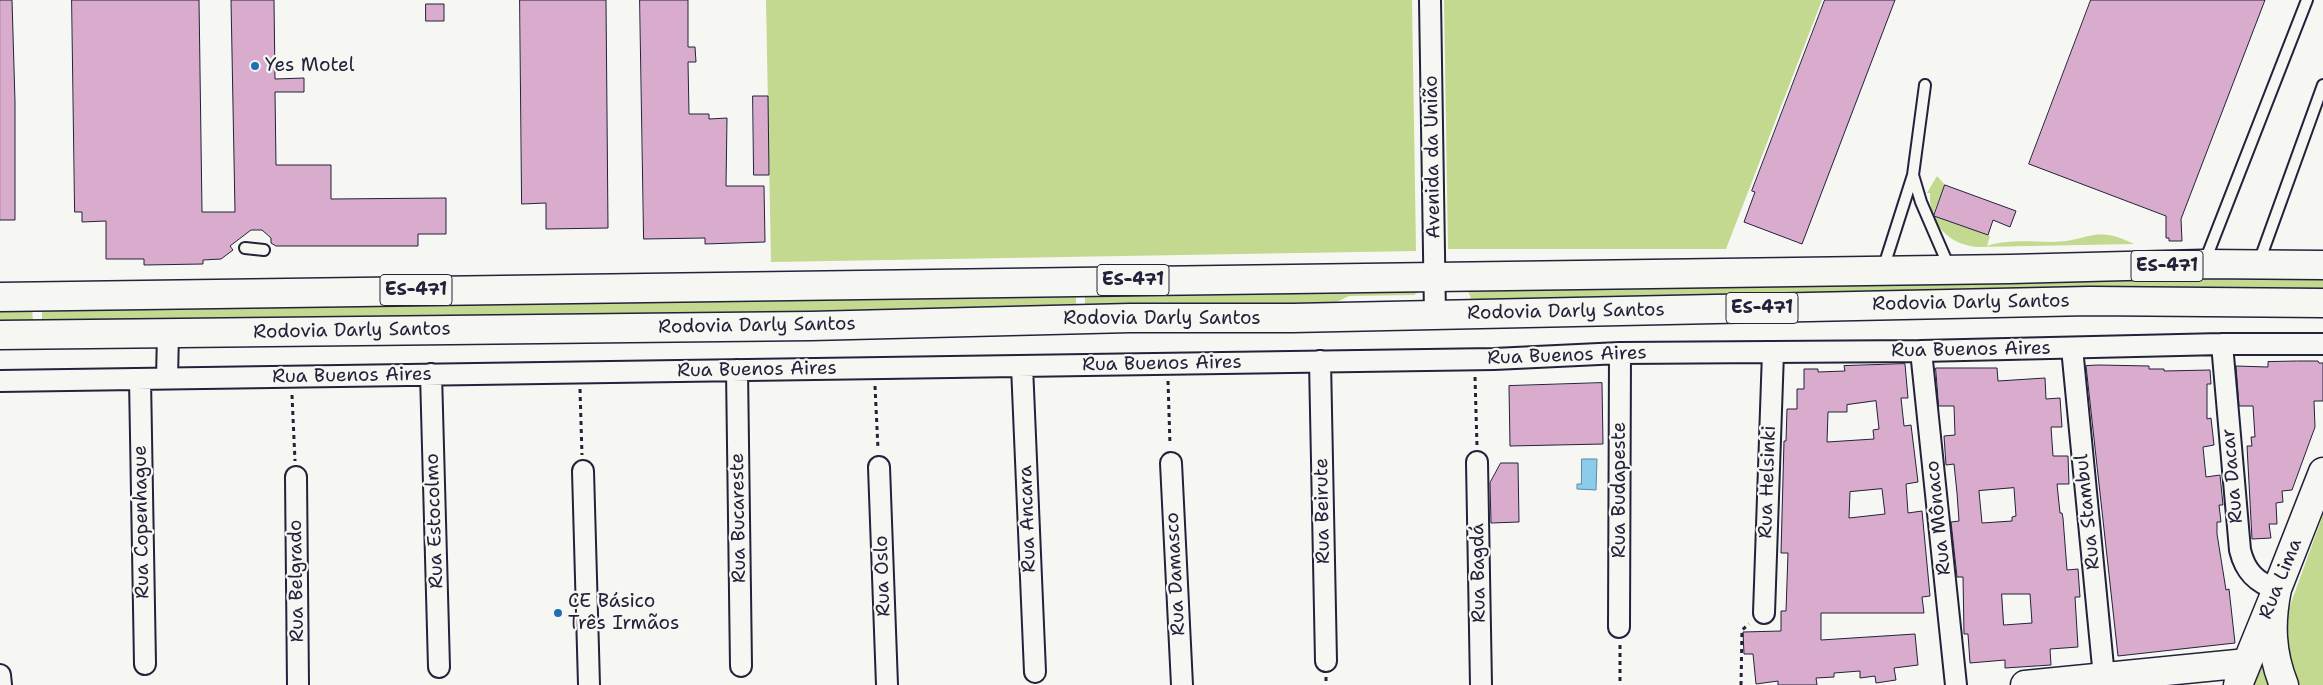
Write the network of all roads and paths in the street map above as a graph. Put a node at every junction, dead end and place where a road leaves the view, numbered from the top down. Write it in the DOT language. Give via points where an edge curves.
graph roads {
  1 [pos="1430,0"];
  2 [pos="2307,0"];
  3 [pos="2323,84"];
  4 [pos="1925,85"];
  5 [pos="1913,175"];
  6 [pos="245,248"];
  7 [pos="264,250"];
  8 [pos="2203,264"];
  9 [pos="2258,265"];
  10 [pos="2323,265"];
  11 [pos="1883,269"];
  12 [pos="1950,270"];
  13 [pos="1434,276"];
  14 [pos="0,297"];
  15 [pos="2312,304"];
  16 [pos="1435,315"];
  17 [pos="2323,319"];
  18 [pos="168,333"];
  19 [pos="0,335"];
  20 [pos="2222,344"];
  21 [pos="2323,344"];
  22 [pos="2072,348"];
  23 [pos="1773,352"];
  24 [pos="1922,352"];
  25 [pos="1620,353"];
  26 [pos="1475,359"];
  27 [pos="1320,362"];
  28 [pos="1168,364"];
  29 [pos="1022,366"];
  30 [pos="874,368"];
  31 [pos="737,370"];
  32 [pos="580,372"];
  33 [pos="431,374"];
  34 [pos="292,377"];
  35 [pos="166,378"];
  36 [pos="140,379"];
  37 [pos="0,381"];
  38 [pos="1477,462"];
  39 [pos="1171,463"];
  40 [pos="879,468"];
  41 [pos="583,471"];
  42 [pos="2323,472"];
  43 [pos="296,477"];
  44 [pos="2277,589"];
  45 [pos="1764,613"];
  46 [pos="1619,627"];
  47 [pos="1326,661"];
  48 [pos="145,664"];
  49 [pos="741,666"];
  50 [pos="440,667"];
  51 [pos="1035,672"];
  52 [pos="2243,674"];
  53 [pos="0,675"];
  54 [pos="2104,677"];
  55 [pos="0,685"];
  56 [pos="298,685"];
  57 [pos="589,685"];
  58 [pos="887,685"];
  59 [pos="1182,685"];
  60 [pos="1481,685"];
  61 [pos="1620,685"];
  62 [pos="1741,685"];
  63 [pos="1956,685"];
  64 [pos="2025,685"];
  65 [pos="2284,685"];
  1 -- 13 [label="street, Avenida da União"];
  2 -- 8 [label="lane"];
  3 -- 9 [label="lane"];
  4 -- 5 [label="lane"];
  5 -- 11 [label="lane"];
  5 -- 12 [label="lane" via="1920,202"];
  6 -- 7 [label="lane"];
  8 -- 9 [label="main road, Rodovia Darly Santos / ES-471"];
  8 -- 12 [label="main road, Rodovia Darly Santos / ES-471"];
  9 -- 10 [label="main road, Rodovia Darly Santos / ES-471"];
  11 -- 12 [label="main road, Rodovia Darly Santos / ES-471"];
  11 -- 13 [label="main road, Rodovia Darly Santos / ES-471"];
  13 -- 14 [label="main road, Rodovia Darly Santos / ES-471"];
  13 -- 16 [label="street, Avenida da União"];
  15 -- 16 [label="main road, Rodovia Darly Santos / ES-471" via="2090,301"];
  15 -- 17 [label="main road"];
  16 -- 18 [label="main road, Rodovia Darly Santos / ES-471"];
  18 -- 19 [label="main road, Rodovia Darly Santos / ES-471"];
  18 -- 35 [label="street"];
  20 -- 21 [label="street, Rua Buenos Aires"];
  20 -- 22 [label="street, Rua Buenos Aires"];
  20 -- 44 [label="street, Rua Dacar" via="2240,550 2246,569 2252,576"];
  22 -- 24 [label="street, Rua Buenos Aires"];
  22 -- 54 [label="street, Rua Stambul"];
  23 -- 24 [label="street, Rua Buenos Aires"];
  23 -- 25 [label="street, Rua Buenos Aires"];
  23 -- 45 [label="street, Rua Helsinki"];
  24 -- 63 [label="street, Rua Mônaco"];
  25 -- 26 [label="street, Rua Buenos Aires"];
  25 -- 46 [label="street, Rua Budapeste"];
  26 -- 27 [label="street, Rua Buenos Aires"];
  26 -- 38 [label="path"];
  27 -- 28 [label="street, Rua Buenos Aires"];
  27 -- 47 [label="street, Rua Beirute"];
  28 -- 29 [label="street, Rua Buenos Aires"];
  28 -- 39 [label="path"];
  29 -- 30 [label="street, Rua Buenos Aires"];
  29 -- 51 [label="street, Rua Ancara"];
  30 -- 31 [label="street, Rua Buenos Aires"];
  30 -- 40 [label="path"];
  31 -- 32 [label="street, Rua Buenos Aires"];
  31 -- 49 [label="street, Rua Bucareste"];
  32 -- 33 [label="street, Rua Buenos Aires"];
  32 -- 41 [label="path"];
  33 -- 34 [label="street, Rua Buenos Aires"];
  33 -- 50 [label="street, Rua Estocolmo"];
  34 -- 35 [label="street, Rua Buenos Aires"];
  34 -- 43 [label="path"];
  35 -- 36 [label="street, Rua Buenos Aires"];
  36 -- 37 [label="street, Rua Buenos Aires"];
  36 -- 48 [label="street, Rua Copenhague"];
  38 -- 60 [label="street, Rua Bagdá"];
  39 -- 59 [label="street, Rua Damasco"];
  40 -- 58 [label="street, Rua Oslo"];
  41 -- 57 [label="street"];
  42 -- 44 [label="main road, Rua Lima"];
  43 -- 56 [label="street, Rua Belgrado"];
  44 -- 52 [label="main road, Rua Lima"];
  44 -- 65 [label="main road" via="2272,640"];
  45 -- 62 [label="path" via="1742,630"];
  46 -- 61 [label="path"];
  52 -- 54 [label="main road"];
  53 -- 55 [label="street"];
  54 -- 64 [label="main road"];
}
